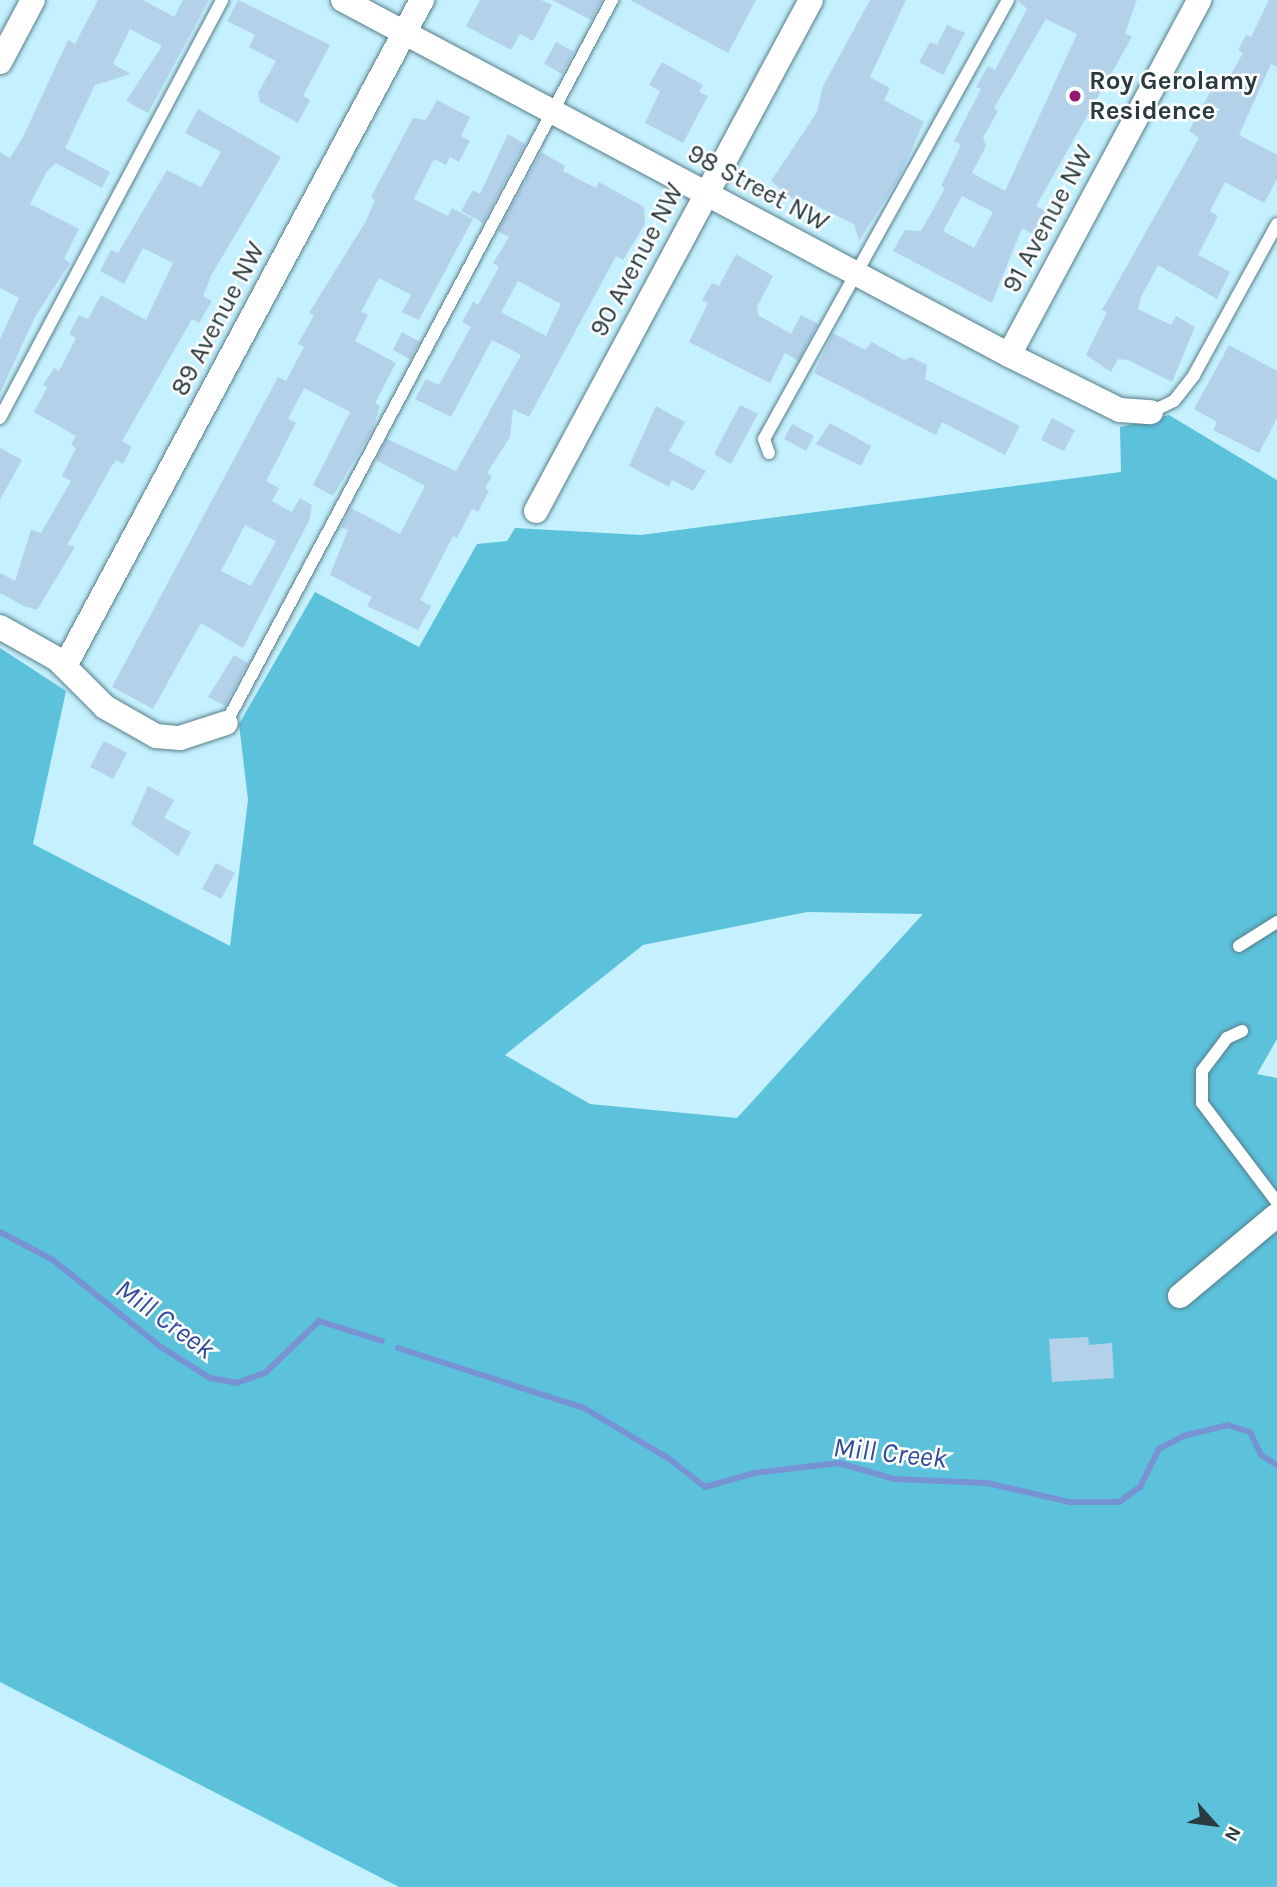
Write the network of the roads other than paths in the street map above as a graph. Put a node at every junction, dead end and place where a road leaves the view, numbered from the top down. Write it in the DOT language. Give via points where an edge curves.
graph roads {
  1 [pos="33,0"];
  2 [pos="222,0"];
  3 [pos="343,0"];
  4 [pos="422,0"];
  5 [pos="612,0"];
  6 [pos="811,0"];
  7 [pos="1008,0"];
  8 [pos="1199,0"];
  9 [pos="405,33"];
  10 [pos="0,62"];
  11 [pos="552,111"];
  12 [pos="707,194"];
  13 [pos="1277,224"];
  14 [pos="859,275"];
  15 [pos="1009,355"];
  16 [pos="1151,412"];
  17 [pos="0,418"];
  18 [pos="769,453"];
  19 [pos="536,512"];
  20 [pos="0,628"];
  21 [pos="65,666"];
  22 [pos="226,723"];
  23 [pos="1277,922"];
  24 [pos="1239,946"];
  25 [pos="1242,1031"];
  26 [pos="1277,1202"];
  27 [pos="1277,1214"];
  28 [pos="1180,1296"];
  1 -- 10 [label="street"];
  2 -- 17 [label="lane"];
  3 -- 9 [label="street, 98 Street NW"];
  4 -- 9 [label="street, 89 Avenue NW"];
  5 -- 11 [label="lane"];
  6 -- 12 [label="street, 90 Avenue NW"];
  7 -- 14 [label="lane"];
  8 -- 15 [label="street, 91 Avenue NW"];
  9 -- 11 [label="street, 98 Street NW"];
  9 -- 21 [label="street, 89 Avenue NW"];
  11 -- 12 [label="street, 98 Street NW"];
  11 -- 22 [label="lane"];
  12 -- 14 [label="street, 98 Street NW"];
  12 -- 19 [label="street, 90 Avenue NW"];
  13 -- 16 [label="lane" via="1194,375 1174,401"];
  14 -- 15 [label="street, 98 Street NW"];
  14 -- 18 [label="lane" via="846,288 764,439"];
  15 -- 16 [label="street, 98 Street NW" via="1120,410"];
  20 -- 21 [label="street"];
  21 -- 22 [label="street" via="105,707 156,736 180,738"];
  23 -- 24 [label="lane"];
  25 -- 26 [label="lane" via="1227,1038 1202,1071 1202,1103"];
  27 -- 28 [label="street"];
}
